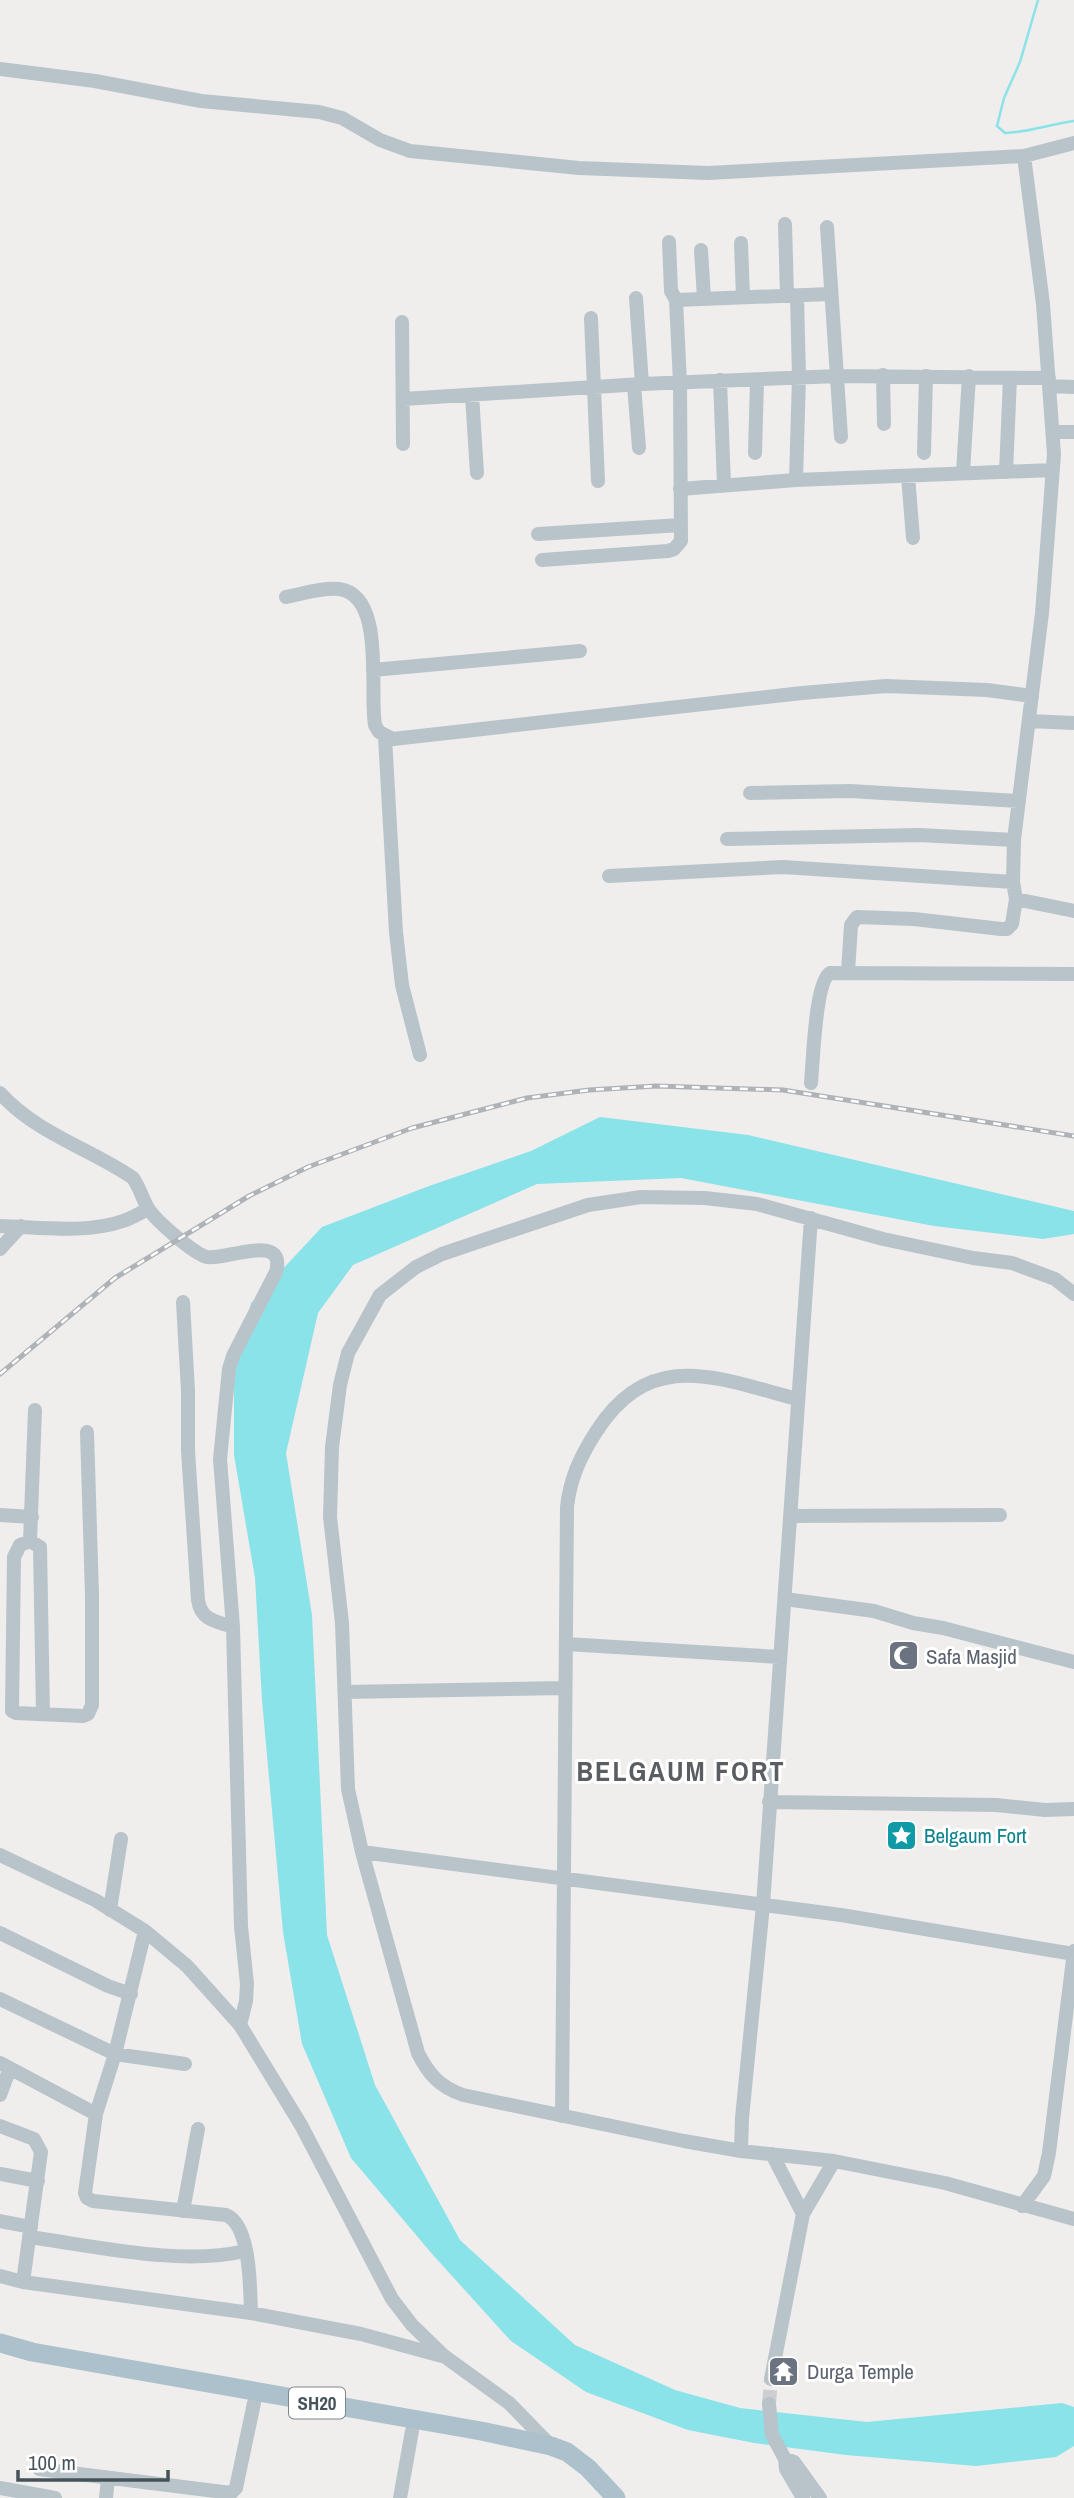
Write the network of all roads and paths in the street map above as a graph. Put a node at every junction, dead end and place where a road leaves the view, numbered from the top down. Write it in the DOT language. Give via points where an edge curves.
graph roads {
  1 [pos="0,69"];
  2 [pos="1074,143"];
  3 [pos="1024,156"];
  4 [pos="785,224"];
  5 [pos="827,227"];
  6 [pos="668,242"];
  7 [pos="741,243"];
  8 [pos="701,250"];
  9 [pos="830,294"];
  10 [pos="792,296"];
  11 [pos="743,297"];
  12 [pos="636,298"];
  13 [pos="704,298"];
  14 [pos="676,300"];
  15 [pos="591,318"];
  16 [pos="402,322"];
  17 [pos="883,375"];
  18 [pos="838,376"];
  19 [pos="926,376"];
  20 [pos="968,376"];
  21 [pos="799,377"];
  22 [pos="1010,378"];
  23 [pos="720,380"];
  24 [pos="757,381"];
  25 [pos="1049,382"];
  26 [pos="680,383"];
  27 [pos="638,384"];
  28 [pos="595,387"];
  29 [pos="1074,387"];
  30 [pos="472,395"];
  31 [pos="403,399"];
  32 [pos="884,424"];
  33 [pos="1054,432"];
  34 [pos="1074,432"];
  35 [pos="841,437"];
  36 [pos="403,444"];
  37 [pos="639,447"];
  38 [pos="755,453"];
  39 [pos="924,453"];
  40 [pos="1053,470"];
  41 [pos="477,472"];
  42 [pos="963,472"];
  43 [pos="1006,472"];
  44 [pos="908,476"];
  45 [pos="796,480"];
  46 [pos="598,481"];
  47 [pos="724,485"];
  48 [pos="680,489"];
  49 [pos="681,525"];
  50 [pos="538,534"];
  51 [pos="913,538"];
  52 [pos="542,560"];
  53 [pos="286,597"];
  54 [pos="580,651"];
  55 [pos="373,670"];
  56 [pos="1032,696"];
  57 [pos="1029,721"];
  58 [pos="1074,723"];
  59 [pos="385,737"];
  60 [pos="751,793"];
  61 [pos="1019,801"];
  62 [pos="727,839"];
  63 [pos="1014,840"];
  64 [pos="609,876"];
  65 [pos="1013,882"];
  66 [pos="1016,899"];
  67 [pos="1074,911"];
  68 [pos="848,972"];
  69 [pos="1074,974"];
  70 [pos="420,1055"];
  71 [pos="811,1083"];
  72 [pos="0,1093"];
  73 [pos="148,1209"];
  74 [pos="811,1218"];
  75 [pos="0,1226"];
  76 [pos="21,1226"];
  77 [pos="0,1249"];
  78 [pos="1074,1294"];
  79 [pos="183,1302"];
  80 [pos="797,1399"];
  81 [pos="35,1410"];
  82 [pos="87,1432"];
  83 [pos="0,1515"];
  84 [pos="1000,1515"];
  85 [pos="790,1516"];
  86 [pos="32,1517"];
  87 [pos="30,1541"];
  88 [pos="785,1599"];
  89 [pos="233,1627"];
  90 [pos="566,1644"];
  91 [pos="780,1657"];
  92 [pos="1074,1662"];
  93 [pos="565,1688"];
  94 [pos="345,1692"];
  95 [pos="6,1710"];
  96 [pos="43,1714"];
  97 [pos="769,1802"];
  98 [pos="1074,1809"];
  99 [pos="121,1839"];
  100 [pos="362,1852"];
  101 [pos="0,1855"];
  102 [pos="564,1879"];
  103 [pos="763,1905"];
  104 [pos="110,1910"];
  105 [pos="145,1931"];
  106 [pos="0,1933"];
  107 [pos="1074,1953"];
  108 [pos="131,1994"];
  109 [pos="0,1999"];
  110 [pos="240,2025"];
  111 [pos="115,2054"];
  112 [pos="185,2064"];
  113 [pos="5,2065"];
  114 [pos="0,2095"];
  115 [pos="96,2114"];
  116 [pos="562,2116"];
  117 [pos="0,2126"];
  118 [pos="198,2129"];
  119 [pos="741,2151"];
  120 [pos="772,2154"];
  121 [pos="834,2161"];
  122 [pos="0,2174"];
  123 [pos="38,2181"];
  124 [pos="1022,2206"];
  125 [pos="183,2211"];
  126 [pos="803,2214"];
  127 [pos="1074,2219"];
  128 [pos="0,2221"];
  129 [pos="30,2232"];
  130 [pos="245,2251"];
  131 [pos="0,2276"];
  132 [pos="23,2282"];
  133 [pos="251,2313"];
  134 [pos="0,2343"];
  135 [pos="0,2355"];
  136 [pos="444,2356"];
  137 [pos="771,2379"];
  138 [pos="254,2403"];
  139 [pos="769,2407"];
  140 [pos="412,2431"];
  141 [pos="554,2452"];
  142 [pos="785,2459"];
  143 [pos="39,2469"];
  144 [pos="108,2479"];
  145 [pos="0,2488"];
  146 [pos="55,2498"];
  147 [pos="106,2498"];
  148 [pos="400,2498"];
  149 [pos="603,2498"];
  150 [pos="616,2498"];
  151 [pos="803,2498"];
  152 [pos="820,2498"];
  1 -- 3 [label="street" via="201,101 319,112 342,118 410,151 579,168 708,173"];
  2 -- 3 [label="street"];
  3 -- 25 [label="street"];
  4 -- 10 [label="street"];
  5 -- 9 [label="street"];
  6 -- 14 [label="street" via="671,291"];
  7 -- 11 [label="street"];
  8 -- 13 [label="street"];
  9 -- 10 [label="street"];
  9 -- 18 [label="street"];
  10 -- 11 [label="street"];
  10 -- 21 [label="street"];
  11 -- 13 [label="street"];
  12 -- 27 [label="street"];
  13 -- 14 [label="street"];
  14 -- 26 [label="street"];
  15 -- 28 [label="street"];
  16 -- 31 [label="street"];
  17 -- 18 [label="street"];
  17 -- 19 [label="street"];
  17 -- 32 [label="street"];
  18 -- 21 [label="street"];
  18 -- 35 [label="street"];
  19 -- 20 [label="street"];
  19 -- 39 [label="street"];
  20 -- 22 [label="street"];
  20 -- 42 [label="street"];
  21 -- 24 [label="street"];
  21 -- 45 [label="street"];
  22 -- 25 [label="street"];
  22 -- 43 [label="street"];
  23 -- 24 [label="street"];
  23 -- 26 [label="street"];
  23 -- 47 [label="street"];
  24 -- 38 [label="street"];
  25 -- 29 [label="street"];
  25 -- 33 [label="street"];
  26 -- 27 [label="street"];
  26 -- 48 [label="street"];
  27 -- 28 [label="street"];
  27 -- 37 [label="street"];
  28 -- 30 [label="street"];
  28 -- 46 [label="street"];
  30 -- 31 [label="street"];
  30 -- 41 [label="street"];
  31 -- 36 [label="street"];
  33 -- 34 [label="street"];
  33 -- 40 [label="street"];
  40 -- 43 [label="street"];
  40 -- 56 [label="street"];
  42 -- 43 [label="street"];
  42 -- 44 [label="street"];
  44 -- 45 [label="street"];
  44 -- 51 [label="street"];
  45 -- 47 [label="street"];
  47 -- 48 [label="street"];
  48 -- 49 [label="street"];
  49 -- 50 [label="street"];
  49 -- 52 [label="street" via="681,541 674,550"];
  53 -- 55 [label="street" via="335,589 353,594 366,609"];
  54 -- 55 [label="street"];
  55 -- 59 [label="street" via="373,715"];
  56 -- 57 [label="street"];
  56 -- 59 [label="street" via="886,686 403,739"];
  57 -- 58 [label="street"];
  57 -- 61 [label="street"];
  59 -- 70 [label="street" via="396,932 402,985"];
  60 -- 61 [label="street" via="850,791"];
  61 -- 63 [label="street"];
  62 -- 63 [label="street" via="919,835"];
  63 -- 65 [label="street"];
  64 -- 65 [label="street" via="783,867"];
  65 -- 66 [label="street"];
  66 -- 67 [label="street"];
  66 -- 68 [label="street" via="1007,929 857,917 851,925"];
  68 -- 69 [label="street"];
  68 -- 71 [label="street" via="824,977"];
  72 -- 73 [label="street" via="44,1130 133,1178"];
  73 -- 76 [label="street" via="102,1226"];
  73 -- 89 [label="street" via="202,1256 220,1258 265,1250 277,1260 276,1272 233,1356 225,1391 220,1459"];
  74 -- 78 [label="street" via="883,1239 1012,1263 1055,1279"];
  74 -- 80 [label="street"];
  74 -- 94 [label="street" via="705,1198 640,1197 588,1205 442,1254 416,1267 380,1296 348,1353 332,1447 331,1517"];
  75 -- 76 [label="street"];
  76 -- 77 [label="street"];
  79 -- 89 [label="street" via="200,1610 209,1620"];
  80 -- 85 [label="street"];
  80 -- 90 [label="street" via="695,1375 656,1379 618,1403 590,1441 569,1489"];
  81 -- 86 [label="street"];
  82 -- 96 [label="street" via="92,1705 83,1716"];
  83 -- 86 [label="street"];
  84 -- 85 [label="street"];
  85 -- 88 [label="street"];
  86 -- 87 [label="street"];
  87 -- 95 [label="street" via="20,1545 14,1558"];
  87 -- 96 [label="street" via="41,1553"];
  88 -- 91 [label="street"];
  88 -- 92 [label="street" via="874,1611"];
  89 -- 110 [label="street" via="241,1926 247,1984"];
  90 -- 91 [label="street"];
  90 -- 93 [label="street"];
  91 -- 97 [label="street"];
  93 -- 94 [label="street"];
  93 -- 102 [label="street"];
  94 -- 100 [label="street" via="348,1789"];
  95 -- 96 [label="street"];
  97 -- 98 [label="street"];
  97 -- 103 [label="street"];
  99 -- 104 [label="street"];
  100 -- 102 [label="street"];
  100 -- 116 [label="street" via="426,2070 451,2091"];
  101 -- 104 [label="street"];
  102 -- 103 [label="street"];
  102 -- 116 [label="street"];
  103 -- 107 [label="street"];
  103 -- 119 [label="street"];
  104 -- 105 [label="street"];
  105 -- 108 [label="street"];
  105 -- 110 [label="street" via="187,1966"];
  106 -- 108 [label="street"];
  107 -- 124 [label="street" via="1049,2153 1044,2176"];
  108 -- 111 [label="street"];
  109 -- 111 [label="street"];
  110 -- 136 [label="street" via="301,2124 392,2299"];
  111 -- 112 [label="street"];
  111 -- 115 [label="street"];
  113 -- 114 [label="street"];
  113 -- 115 [label="street"];
  115 -- 125 [label="street" via="86,2176 88,2198"];
  116 -- 119 [label="street"];
  117 -- 123 [label="street" via="39,2145"];
  118 -- 125 [label="street"];
  119 -- 120 [label="street"];
  120 -- 121 [label="street"];
  120 -- 126 [label="street"];
  121 -- 124 [label="street" via="944,2183"];
  121 -- 126 [label="street"];
  122 -- 123 [label="street"];
  123 -- 129 [label="street"];
  124 -- 127 [label="street"];
  125 -- 130 [label="street" via="233,2218"];
  126 -- 137 [label="street"];
  128 -- 129 [label="street"];
  129 -- 130 [label="street" via="179,2256 214,2257"];
  129 -- 132 [label="street"];
  130 -- 133 [label="street"];
  131 -- 132 [label="street"];
  132 -- 133 [label="street"];
  133 -- 136 [label="street"];
  134 -- 141 [label="main road, SH20" via="481,2431"];
  135 -- 138 [label="main road, SH20"];
  136 -- 141 [label="street" via="509,2403"];
  138 -- 140 [label="main road, SH20"];
  138 -- 144 [label="street" via="236,2488 231,2493"];
  139 -- 142 [label="street" via="772,2435"];
  140 -- 141 [label="main road, SH20"];
  140 -- 148 [label="street"];
  141 -- 149 [label="main road, SH20"];
  141 -- 150 [label="main road, SH20" via="581,2461"];
  142 -- 151 [label="street"];
  142 -- 152 [label="street" via="794,2462"];
  143 -- 144 [label="street"];
  144 -- 147 [label="street"];
  145 -- 146 [label="street"];
}
